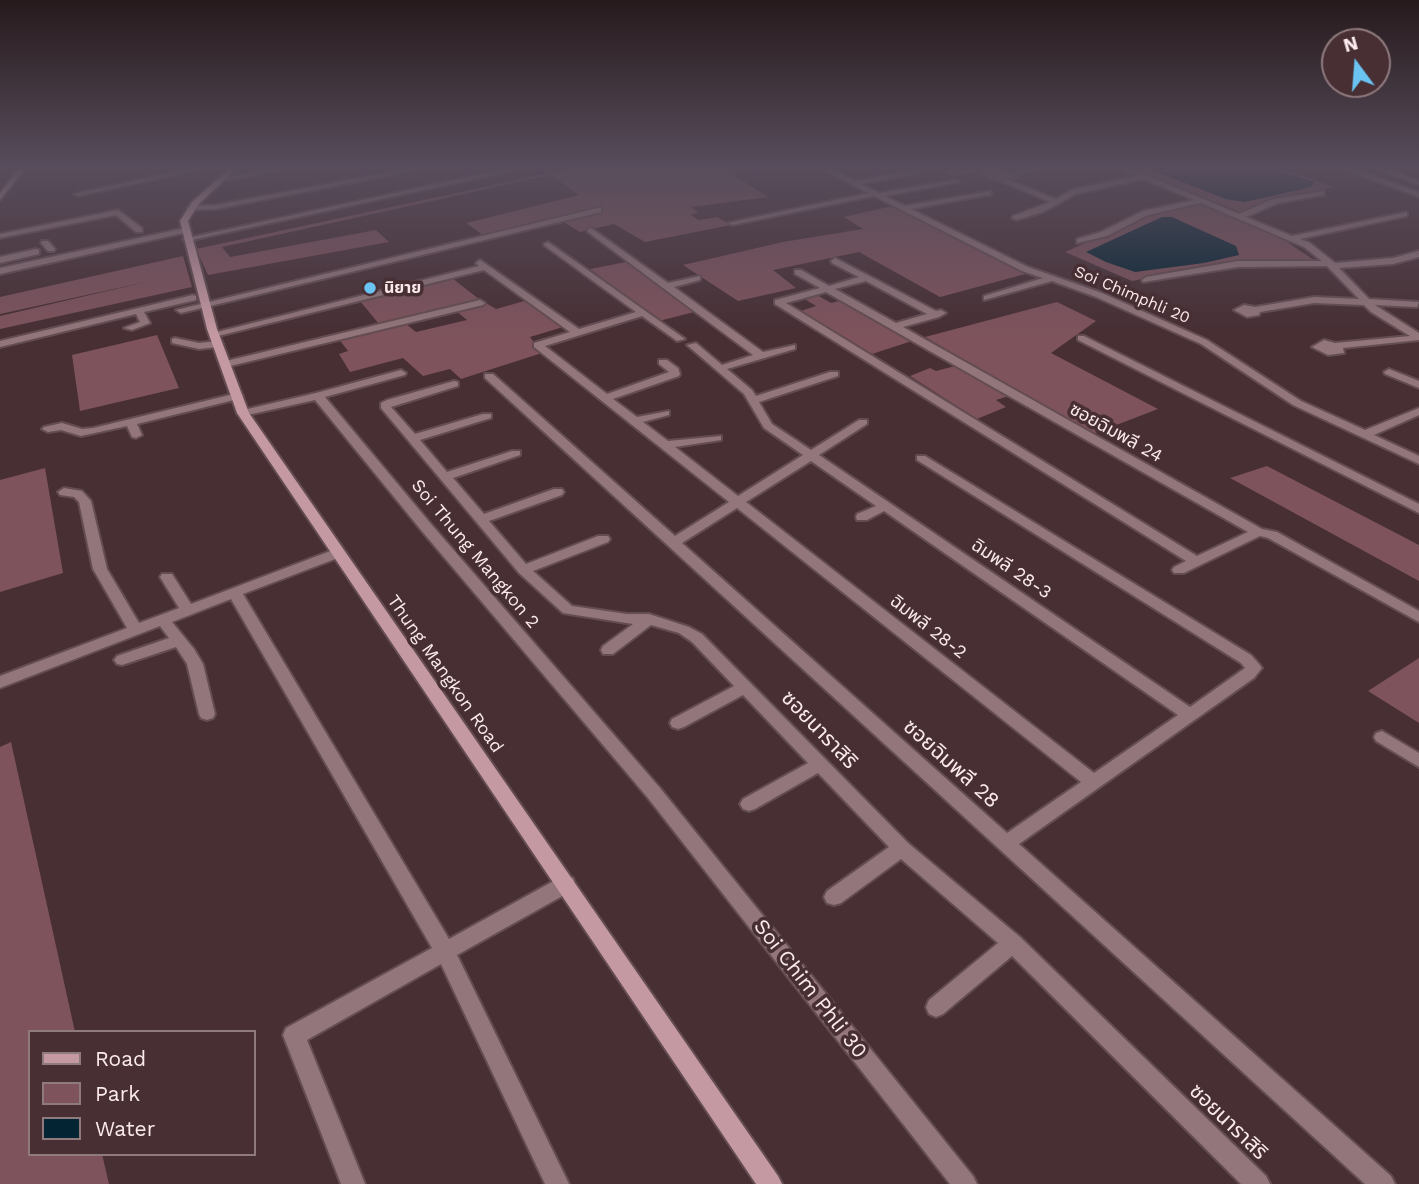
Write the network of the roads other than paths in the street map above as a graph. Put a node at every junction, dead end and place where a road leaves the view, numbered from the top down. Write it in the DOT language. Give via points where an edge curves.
graph roads {
  1 [pos="58,224"];
  2 [pos="132,224"];
  3 [pos="185,224"];
  4 [pos="186,224"];
  5 [pos="187,224"];
  6 [pos="535,224"];
  7 [pos="938,224"];
  8 [pos="1123,224"];
  9 [pos="1261,224"];
  10 [pos="1358,224"];
  11 [pos="139,230"];
  12 [pos="591,230"];
  13 [pos="0,236"];
  14 [pos="1294,238"];
  15 [pos="1080,241"];
  16 [pos="548,244"];
  17 [pos="1419,254"];
  18 [pos="0,260"];
  19 [pos="476,260"];
  20 [pos="835,261"];
  21 [pos="1330,264"];
  22 [pos="486,267"];
  23 [pos="0,271"];
  24 [pos="798,272"];
  25 [pos="697,278"];
  26 [pos="867,278"];
  27 [pos="1051,279"];
  28 [pos="1146,280"];
  29 [pos="667,286"];
  30 [pos="829,289"];
  31 [pos="987,298"];
  32 [pos="203,300"];
  33 [pos="1364,302"];
  34 [pos="480,303"];
  35 [pos="1418,304"];
  36 [pos="181,310"];
  37 [pos="1255,310"];
  38 [pos="138,311"];
  39 [pos="640,313"];
  40 [pos="740,326"];
  41 [pos="894,327"];
  42 [pos="130,328"];
  43 [pos="725,330"];
  44 [pos="575,331"];
  45 [pos="1419,337"];
  46 [pos="1081,338"];
  47 [pos="216,339"];
  48 [pos="680,339"];
  49 [pos="175,341"];
  50 [pos="0,344"];
  51 [pos="692,345"];
  52 [pos="1335,346"];
  53 [pos="791,347"];
  54 [pos="761,356"];
  55 [pos="663,362"];
  56 [pos="226,364"];
  57 [pos="721,368"];
  58 [pos="1389,372"];
  59 [pos="401,373"];
  60 [pos="834,374"];
  61 [pos="489,376"];
  62 [pos="454,384"];
  63 [pos="1419,385"];
  64 [pos="237,396"];
  65 [pos="318,396"];
  66 [pos="605,398"];
  67 [pos="752,400"];
  68 [pos="1419,411"];
  69 [pos="243,413"];
  70 [pos="665,413"];
  71 [pos="487,416"];
  72 [pos="1407,416"];
  73 [pos="130,421"];
  74 [pos="634,421"];
  75 [pos="1419,421"];
  76 [pos="863,422"];
  77 [pos="48,429"];
  78 [pos="136,435"];
  79 [pos="1364,435"];
  80 [pos="716,438"];
  81 [pos="411,439"];
  82 [pos="665,445"];
  83 [pos="516,453"];
  84 [pos="809,454"];
  85 [pos="921,458"];
  86 [pos="1419,460"];
  87 [pos="444,477"];
  88 [pos="64,492"];
  89 [pos="558,492"];
  90 [pos="737,502"];
  91 [pos="885,506"];
  92 [pos="1419,509"];
  93 [pos="862,517"];
  94 [pos="480,520"];
  95 [pos="1258,532"];
  96 [pos="603,538"];
  97 [pos="673,543"];
  98 [pos="338,553"];
  99 [pos="1195,561"];
  100 [pos="524,570"];
  101 [pos="1179,570"];
  102 [pos="167,577"];
  103 [pos="235,593"];
  104 [pos="188,611"];
  105 [pos="1419,617"];
  106 [pos="649,619"];
  107 [pos="163,621"];
  108 [pos="136,630"];
  109 [pos="179,640"];
  110 [pos="608,650"];
  111 [pos="122,660"];
  112 [pos="0,682"];
  113 [pos="745,687"];
  114 [pos="206,713"];
  115 [pos="1190,715"];
  116 [pos="678,723"];
  117 [pos="1382,737"];
  118 [pos="1419,761"];
  119 [pos="820,764"];
  120 [pos="1095,783"];
  121 [pos="654,793"];
  122 [pos="749,804"];
  123 [pos="1005,844"];
  124 [pos="902,848"];
  125 [pos="566,884"];
  126 [pos="834,897"];
  127 [pos="1013,943"];
  128 [pos="445,951"];
  129 [pos="936,1007"];
  130 [pos="353,1184"];
  131 [pos="557,1184"];
  132 [pos="770,1184"];
  133 [pos="965,1184"];
  134 [pos="1258,1184"];
  135 [pos="1383,1184"];
  1 -- 13 [label="street"];
  2 -- 11 [label="street"];
  3 -- 11 [label="street"];
  4 -- 23 [label="street"];
  5 -- 32 [label="street, Thung Mangkon Road"];
  6 -- 32 [label="street"];
  7 -- 27 [label="street, Soi Chimphli 20"];
  8 -- 15 [label="street"];
  9 -- 14 [label="street"];
  10 -- 14 [label="street"];
  11 -- 18 [label="street" via="48,246"];
  12 -- 29 [label="street"];
  14 -- 21 [label="street"];
  16 -- 39 [label="street"];
  17 -- 21 [label="street" via="1380,263"];
  19 -- 22 [label="street"];
  20 -- 26 [label="street"];
  21 -- 28 [label="street" via="1238,264"];
  21 -- 33 [label="street"];
  22 -- 44 [label="street"];
  22 -- 47 [label="street"];
  24 -- 30 [label="street, ซอยฉิมพลี 24"];
  25 -- 29 [label="street"];
  26 -- 30 [label="street"];
  26 -- 41 [label="street" via="939,314"];
  27 -- 31 [label="street"];
  27 -- 79 [label="street, Soi Chimphli 20" via="1204,342 1276,391"];
  29 -- 43 [label="street"];
  30 -- 41 [label="street, ซอยฉิมพลี 24"];
  30 -- 99 [label="street" via="778,302"];
  32 -- 36 [label="street"];
  32 -- 38 [label="street"];
  32 -- 47 [label="street, Thung Mangkon Road"];
  33 -- 35 [label="street"];
  33 -- 37 [label="street" via="1314,300"];
  33 -- 45 [label="street"];
  34 -- 56 [label="street"];
  38 -- 42 [label="street" via="145,323"];
  38 -- 50 [label="street"];
  39 -- 44 [label="street"];
  39 -- 48 [label="street"];
  40 -- 43 [label="street"];
  41 -- 95 [label="street, ซอยฉิมพลี 24"];
  43 -- 54 [label="street"];
  44 -- 66 [label="street, ฉิมพลี 28-2" via="538,345"];
  45 -- 52 [label="street"];
  46 -- 92 [label="street"];
  47 -- 49 [label="street" via="199,346"];
  47 -- 56 [label="street, Thung Mangkon Road"];
  51 -- 57 [label="street, ฉิมพลี 28-3"];
  53 -- 54 [label="street"];
  54 -- 57 [label="street"];
  55 -- 66 [label="street" via="675,374"];
  56 -- 64 [label="street, Thung Mangkon Road"];
  57 -- 67 [label="street, ฉิมพลี 28-3"];
  58 -- 63 [label="street"];
  59 -- 65 [label="street"];
  60 -- 67 [label="street"];
  61 -- 97 [label="street, ซอยฉิมพลี 28"];
  62 -- 81 [label="street, ซอยนาราสิริ" via="385,405"];
  64 -- 69 [label="street, Thung Mangkon Road"];
  64 -- 73 [label="street"];
  65 -- 69 [label="street"];
  65 -- 121 [label="street, Soi Thung Mangkon 2"];
  66 -- 74 [label="street, ฉิมพลี 28-2"];
  67 -- 84 [label="street, ฉิมพลี 28-3" via="768,426"];
  68 -- 72 [label="street"];
  69 -- 98 [label="street, Thung Mangkon Road"];
  70 -- 74 [label="street"];
  71 -- 81 [label="street"];
  72 -- 75 [label="street"];
  72 -- 79 [label="street"];
  73 -- 77 [label="street" via="81,433 67,427"];
  73 -- 78 [label="street"];
  74 -- 82 [label="street, ฉิมพลี 28-2"];
  76 -- 84 [label="street"];
  79 -- 86 [label="street, Soi Chimphli 20"];
  80 -- 82 [label="street"];
  81 -- 87 [label="street, ซอยนาราสิริ"];
  82 -- 90 [label="street, ฉิมพลี 28-2"];
  83 -- 87 [label="street"];
  84 -- 90 [label="street"];
  84 -- 91 [label="street, ฉิมพลี 28-3"];
  85 -- 115 [label="street" via="1254,668"];
  87 -- 94 [label="street, ซอยนาราสิริ"];
  88 -- 108 [label="street" via="78,494 85,501 100,569"];
  89 -- 94 [label="street"];
  90 -- 97 [label="street"];
  90 -- 120 [label="street, ฉิมพลี 28-2"];
  91 -- 93 [label="street"];
  91 -- 115 [label="street, ฉิมพลี 28-3"];
  94 -- 100 [label="street, ซอยนาราสิริ"];
  95 -- 99 [label="street"];
  95 -- 105 [label="street, ซอยฉิมพลี 24" via="1272,535"];
  96 -- 100 [label="street"];
  97 -- 123 [label="street, ซอยฉิมพลี 28"];
  98 -- 103 [label="street"];
  98 -- 125 [label="street, Thung Mangkon Road"];
  99 -- 101 [label="street"];
  100 -- 106 [label="street, ซอยนาราสิริ" via="568,610"];
  102 -- 104 [label="street"];
  103 -- 104 [label="street"];
  103 -- 128 [label="street"];
  104 -- 107 [label="street"];
  106 -- 110 [label="street"];
  106 -- 113 [label="street, ซอยนาราสิริ" via="697,638"];
  107 -- 108 [label="street"];
  107 -- 109 [label="street"];
  108 -- 112 [label="street"];
  109 -- 111 [label="street"];
  109 -- 114 [label="street" via="197,671"];
  113 -- 116 [label="street"];
  113 -- 119 [label="street, ซอยนาราสิริ"];
  115 -- 120 [label="street"];
  117 -- 118 [label="street"];
  119 -- 122 [label="street"];
  119 -- 124 [label="street, ซอยนาราสิริ"];
  120 -- 123 [label="street"];
  121 -- 133 [label="street, Soi Chim Phli 30"];
  123 -- 135 [label="street, ซอยฉิมพลี 28"];
  124 -- 126 [label="street"];
  124 -- 127 [label="street, ซอยนาราสิริ"];
  125 -- 128 [label="street"];
  125 -- 132 [label="street, Thung Mangkon Road"];
  127 -- 129 [label="street"];
  127 -- 134 [label="street, ซอยนาราสิริ"];
  128 -- 130 [label="street" via="294,1035"];
  128 -- 131 [label="street"];
}
